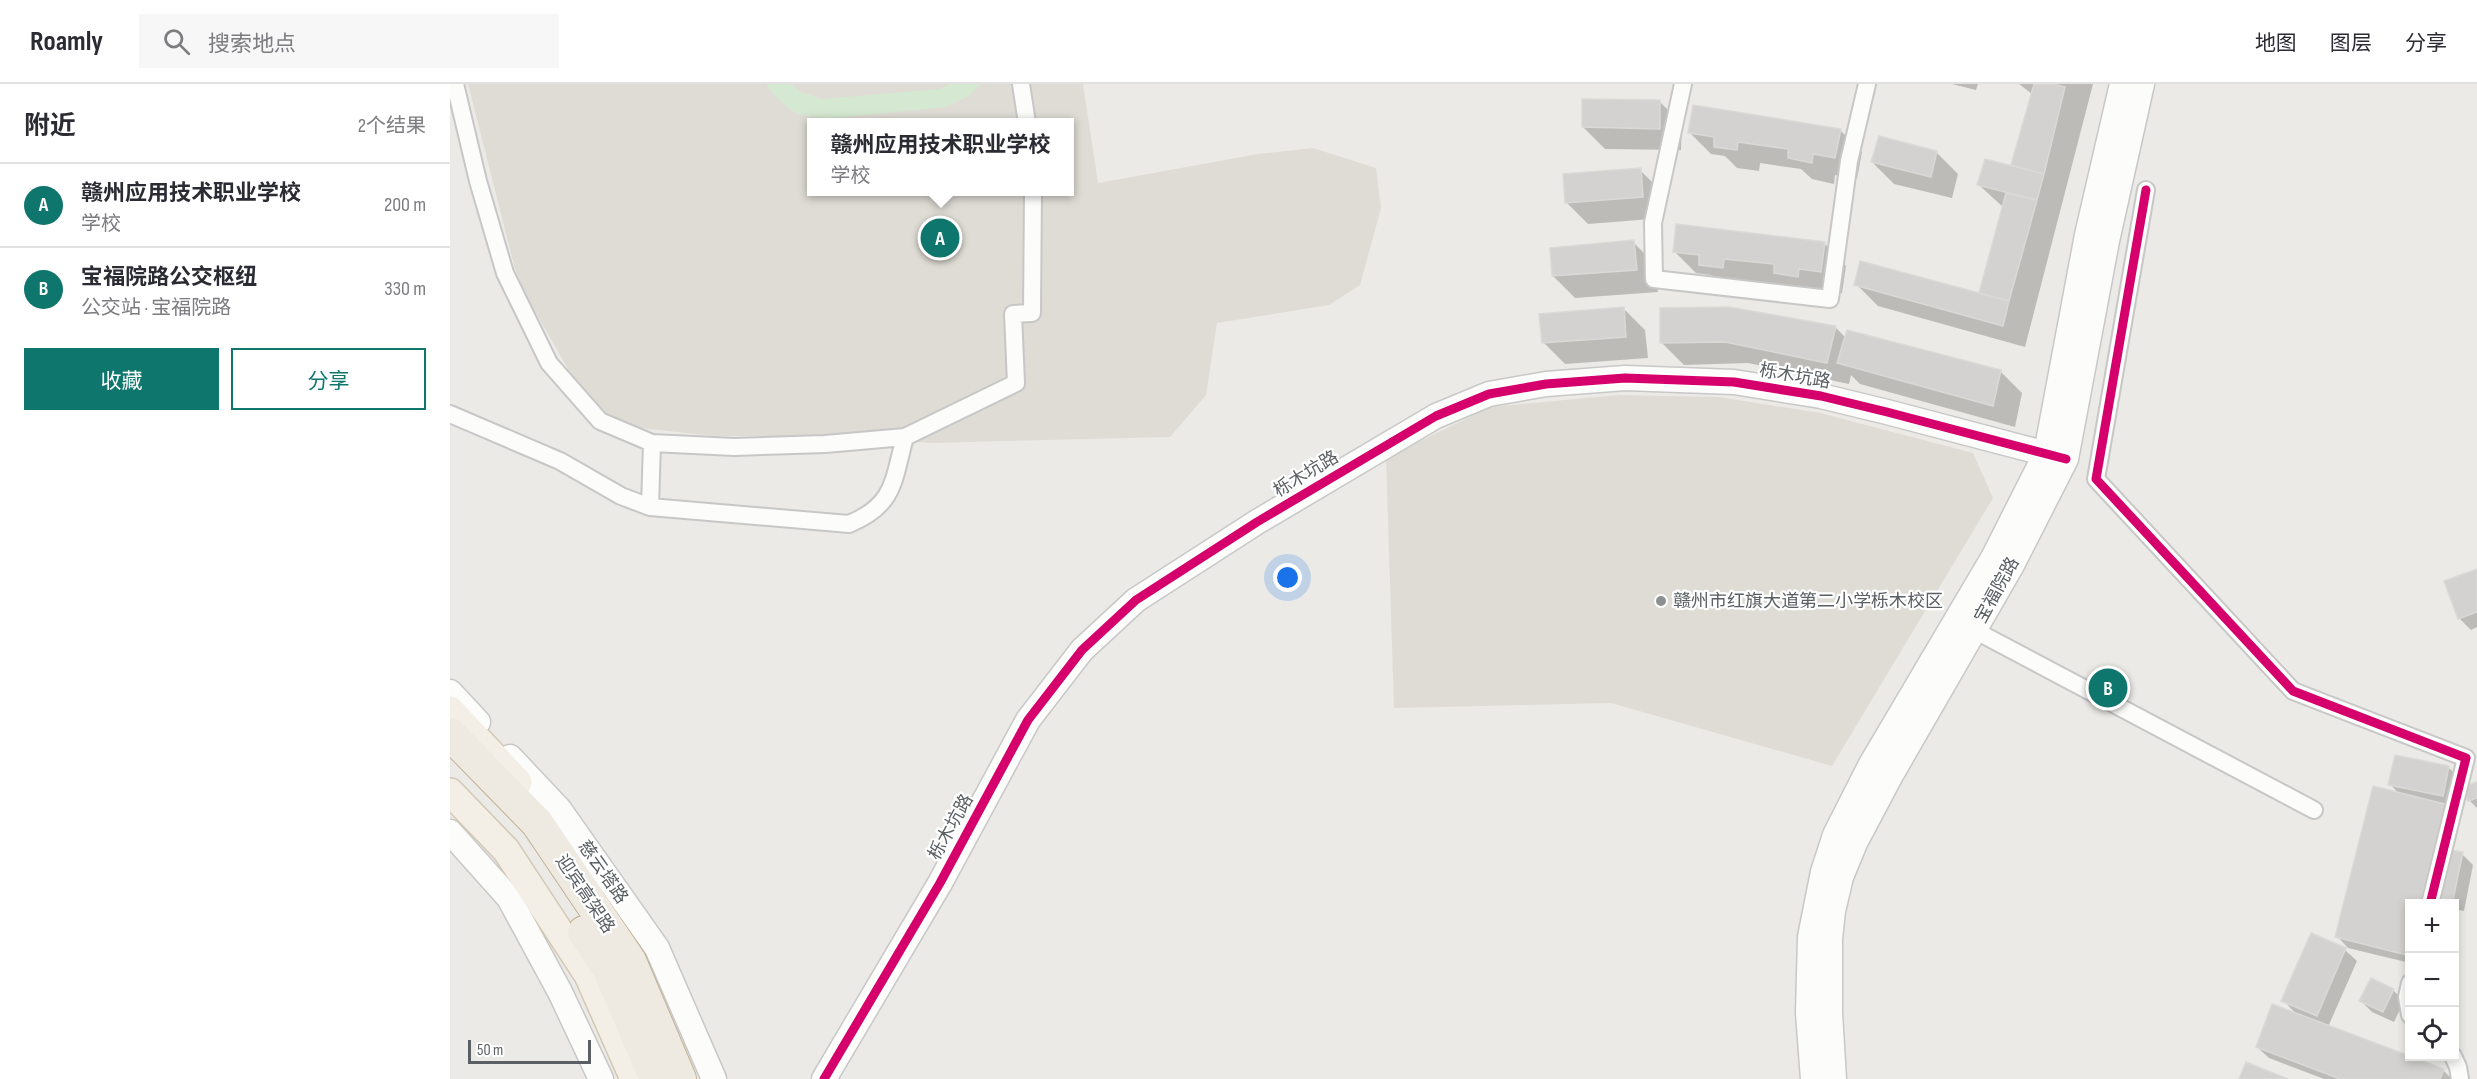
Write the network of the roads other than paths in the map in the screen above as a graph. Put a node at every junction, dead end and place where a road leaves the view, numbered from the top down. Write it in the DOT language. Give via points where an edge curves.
graph roads {
  1 [pos="455,84"];
  2 [pos="1022,84"];
  3 [pos="1683,84"];
  4 [pos="1868,84"];
  5 [pos="2122,84"];
  6 [pos="2142,84"];
  7 [pos="1026,118"];
  8 [pos="2146,190"];
  9 [pos="1033,196"];
  10 [pos="450,414"];
  11 [pos="905,437"];
  12 [pos="652,443"];
  13 [pos="2056,456"];
  14 [pos="650,507"];
  15 [pos="1965,625"];
  16 [pos="450,692"];
  17 [pos="450,710"];
  18 [pos="450,734"];
  19 [pos="450,763"];
  20 [pos="450,792"];
  21 [pos="2314,810"];
  22 [pos="450,832"];
  23 [pos="2431,899"];
  24 [pos="2455,1061"];
  25 [pos="601,1079"];
  26 [pos="634,1079"];
  27 [pos="656,1079"];
  28 [pos="680,1079"];
  29 [pos="696,1079"];
  30 [pos="714,1079"];
  31 [pos="824,1079"];
  32 [pos="1813,1079"];
  33 [pos="1834,1079"];
  34 [pos="2460,1079"];
  1 -- 12 [label="street" via="505,273 549,363 600,421"];
  2 -- 7 [label="street"];
  3 -- 4 [label="street" via="1653,223 1654,279 1830,299 1849,161"];
  5 -- 13 [label="street, 宝福院路" via="2087,235"];
  6 -- 13 [label="street, 宝福院路"];
  8 -- 23 [label="street" via="2096,479 2293,691 2466,758"];
  9 -- 11 [label="street" via="1032,313 1013,314 1016,383"];
  10 -- 14 [label="street" via="560,460 621,496"];
  11 -- 12 [label="street" via="734,447"];
  11 -- 14 [label="street" via="885,502 868,516 849,524"];
  12 -- 14 [label="street"];
  13 -- 15 [label="street, 宝福院路" via="2012,565"];
  13 -- 31 [label="street, 栎木坑路" via="1821,396 1734,382 1625,378 1546,384 1489,394 1436,416 1166,580 1136,600 1082,650 1028,720 940,883"];
  15 -- 21 [label="street"];
  15 -- 32 [label="street, 宝福院路" via="1871,765 1835,835 1823,872 1809,946 1808,1013"];
  15 -- 33 [label="street, 宝福院路" via="1841,877 1830,939"];
  16 -- 30 [label="street, 慈云塔路" via="559,809 657,948"];
  17 -- 29 [label="main road, 慈云塔路" via="547,813 644,955"];
  18 -- 28 [label="highway, 迎宾高架路" via="537,823 617,941 630,961"];
  19 -- 27 [label="highway, 迎宾高架路" via="517,831 608,968"];
  20 -- 26 [label="main road" via="506,850 588,975"];
  22 -- 25 [label="street" via="509,898"];
  24 -- 34 [label="street"];
}
